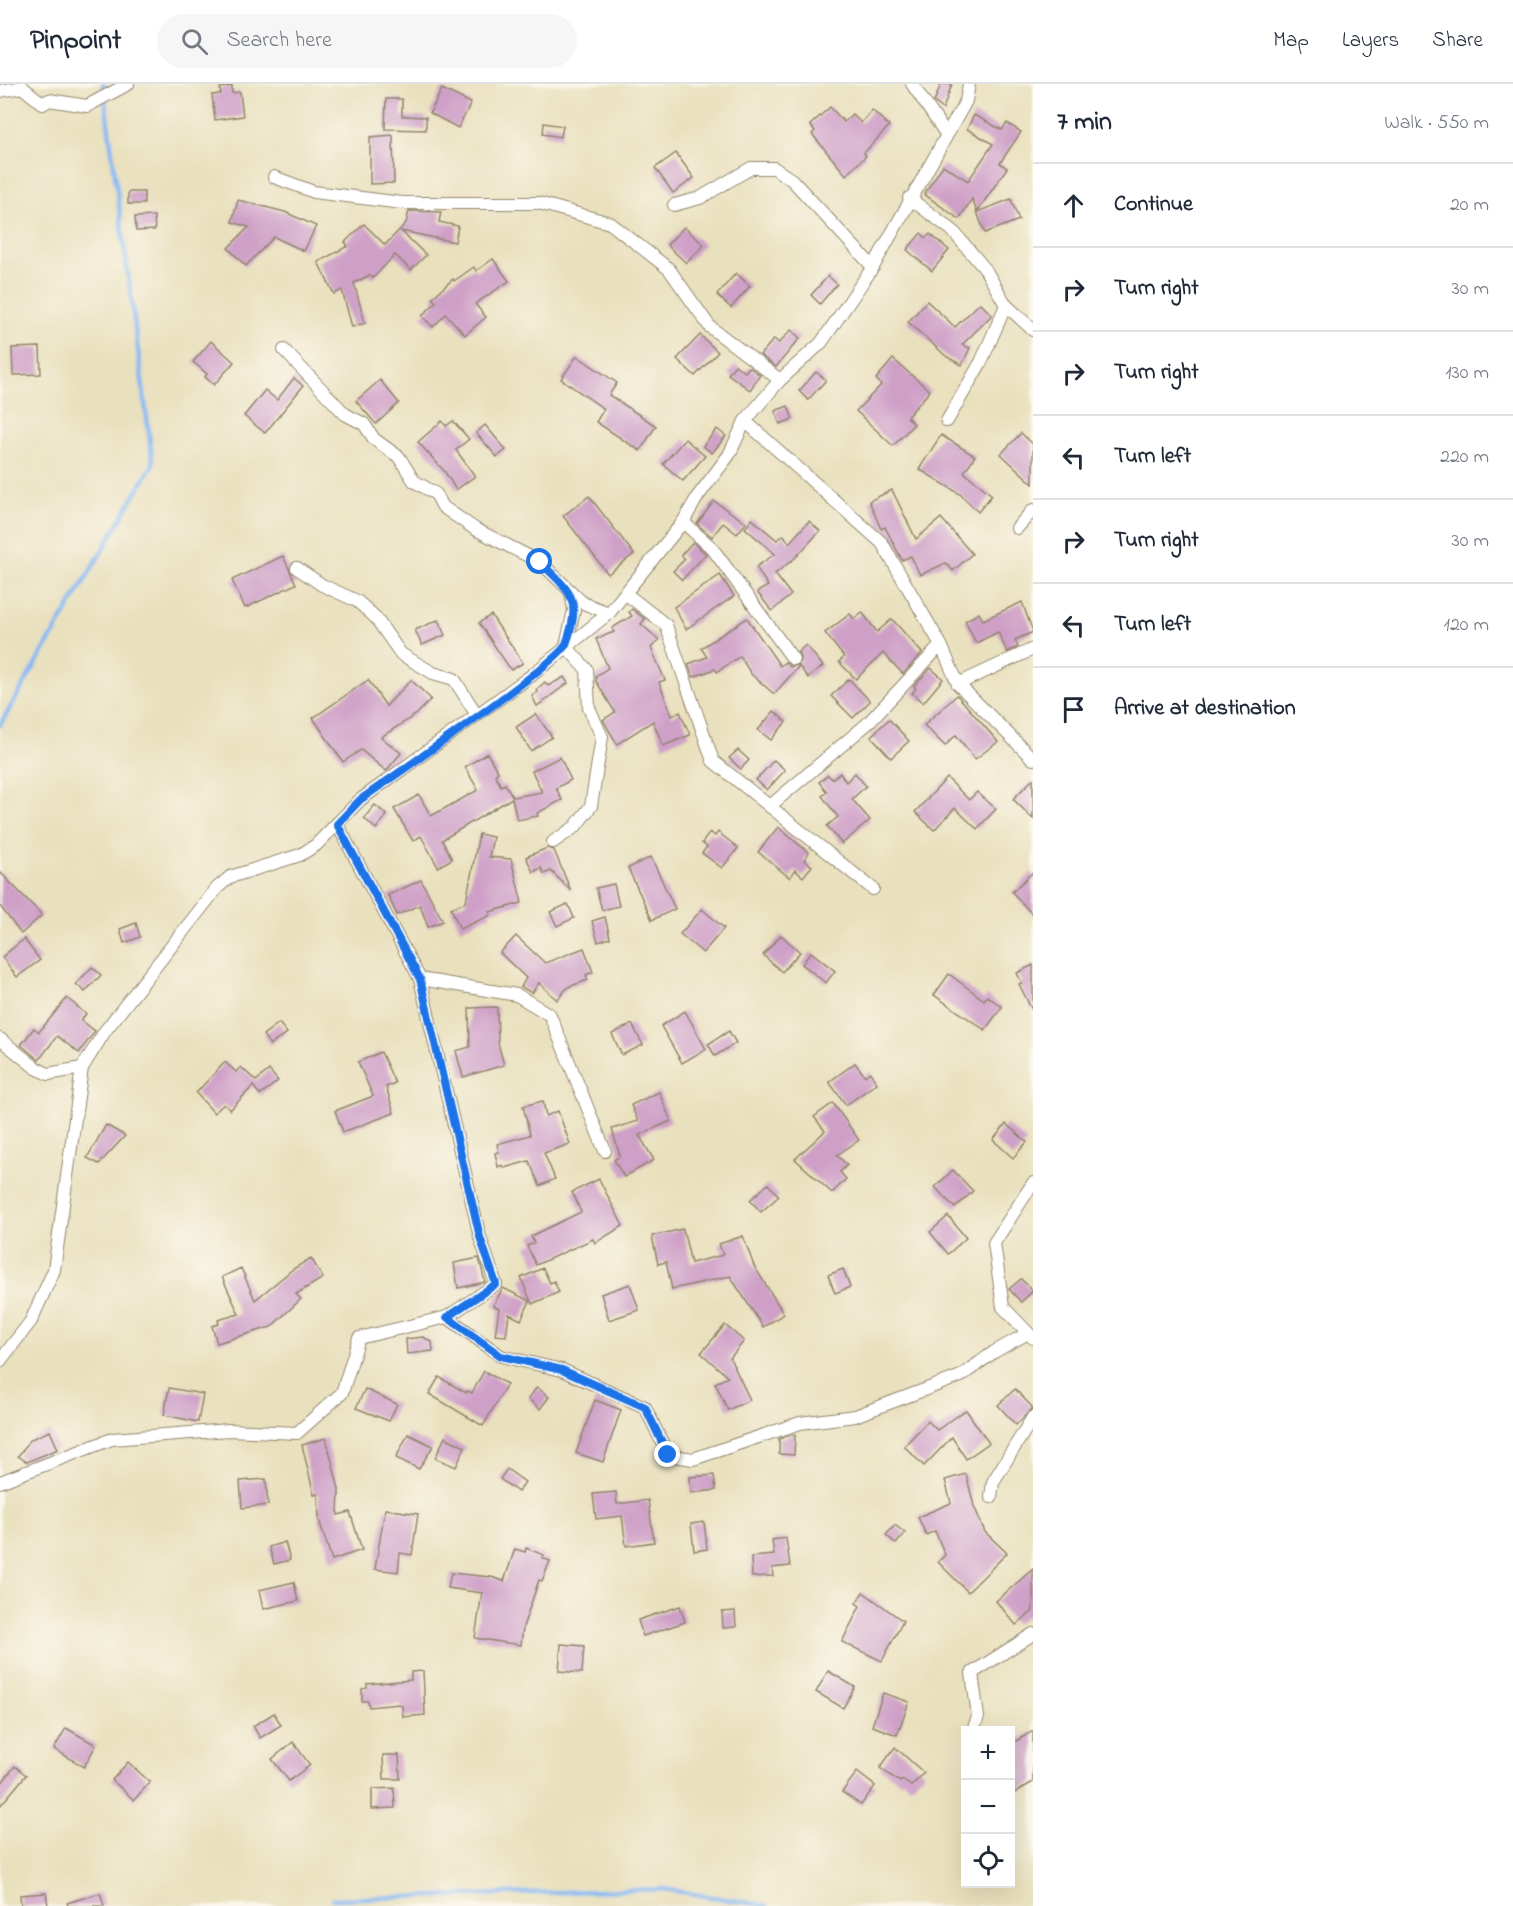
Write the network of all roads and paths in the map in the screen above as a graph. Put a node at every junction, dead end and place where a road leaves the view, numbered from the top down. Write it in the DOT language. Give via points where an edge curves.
graph roads {
  1 [pos="128,84"];
  2 [pos="912,84"];
  3 [pos="969,84"];
  4 [pos="0,91"];
  5 [pos="946,135"];
  6 [pos="274,177"];
  7 [pos="909,198"];
  8 [pos="674,205"];
  9 [pos="873,267"];
  10 [pos="1006,305"];
  11 [pos="1033,330"];
  12 [pos="284,350"];
  13 [pos="780,380"];
  14 [pos="745,421"];
  15 [pos="947,421"];
  16 [pos="1033,510"];
  17 [pos="683,522"];
  18 [pos="1017,528"];
  19 [pos="297,568"];
  20 [pos="571,592"];
  21 [pos="626,593"];
  22 [pos="609,613"];
  23 [pos="942,645"];
  24 [pos="566,646"];
  25 [pos="1033,649"];
  26 [pos="793,659"];
  27 [pos="958,684"];
  28 [pos="477,715"];
  29 [pos="1033,759"];
  30 [pos="770,806"];
  31 [pos="337,824"];
  32 [pos="553,842"];
  33 [pos="873,889"];
  34 [pos="420,979"];
  35 [pos="0,1039"];
  36 [pos="82,1068"];
  37 [pos="605,1151"];
  38 [pos="1033,1184"];
  39 [pos="447,1317"];
  40 [pos="1031,1336"];
  41 [pos="0,1361"];
  42 [pos="1033,1417"];
  43 [pos="0,1482"];
  44 [pos="992,1497"];
  45 [pos="1033,1634"];
  46 [pos="975,1726"];
  1 -- 4 [label="street" via="87,106 49,100 43,104 22,87"];
  2 -- 5 [label="street"];
  3 -- 5 [label="street" via="966,101"];
  5 -- 7 [label="street"];
  6 -- 13 [label="street" via="314,192 402,203 539,203 610,223 669,269 710,327"];
  7 -- 9 [label="street"];
  7 -- 10 [label="street" via="952,230 985,268"];
  8 -- 9 [label="street" via="700,198 751,168 774,168 792,180"];
  9 -- 13 [label="street" via="821,343"];
  10 -- 11 [label="street"];
  10 -- 15 [label="street" via="981,362"];
  12 -- 20 [label="street" via="345,414 364,424 374,439 399,457 414,481 436,494 442,507 475,529 540,562"];
  13 -- 14 [label="street"];
  14 -- 17 [label="street" via="729,454"];
  14 -- 23 [label="street" via="882,543"];
  16 -- 18 [label="street"];
  17 -- 21 [label="street"];
  17 -- 26 [label="street" via="712,548"];
  19 -- 28 [label="street" via="357,601 375,617 401,654 433,673 454,679"];
  20 -- 22 [label="street" via="583,603"];
  20 -- 24 [label="street" via="574,609"];
  21 -- 22 [label="street"];
  21 -- 30 [label="street" via="666,624 713,761"];
  22 -- 24 [label="street"];
  23 -- 27 [label="street"];
  23 -- 30 [label="street" via="867,724"];
  24 -- 28 [label="street"];
  24 -- 32 [label="street" via="588,670 590,708 602,737 591,806 575,827"];
  25 -- 27 [label="street"];
  27 -- 29 [label="street"];
  28 -- 31 [label="street" via="360,800"];
  30 -- 33 [label="street"];
  31 -- 34 [label="street"];
  31 -- 36 [label="street" via="300,855 230,877 217,888 105,1031"];
  34 -- 37 [label="street" via="517,995 550,1015"];
  34 -- 39 [label="street" via="480,1237 496,1284"];
  35 -- 36 [label="street" via="48,1074"];
  36 -- 41 [label="street" via="54,1270 31,1321"];
  38 -- 40 [label="street" via="994,1243 1004,1307"];
  39 -- 40 [label="street" via="501,1356 562,1370 645,1407 668,1455 693,1459 800,1423 855,1416 961,1376 994,1352"];
  39 -- 43 [label="street" via="359,1338 342,1393 297,1433 229,1430 112,1439"];
  42 -- 44 [label="street" via="993,1482"];
  45 -- 46 [label="street" via="972,1673 978,1717"];
}
